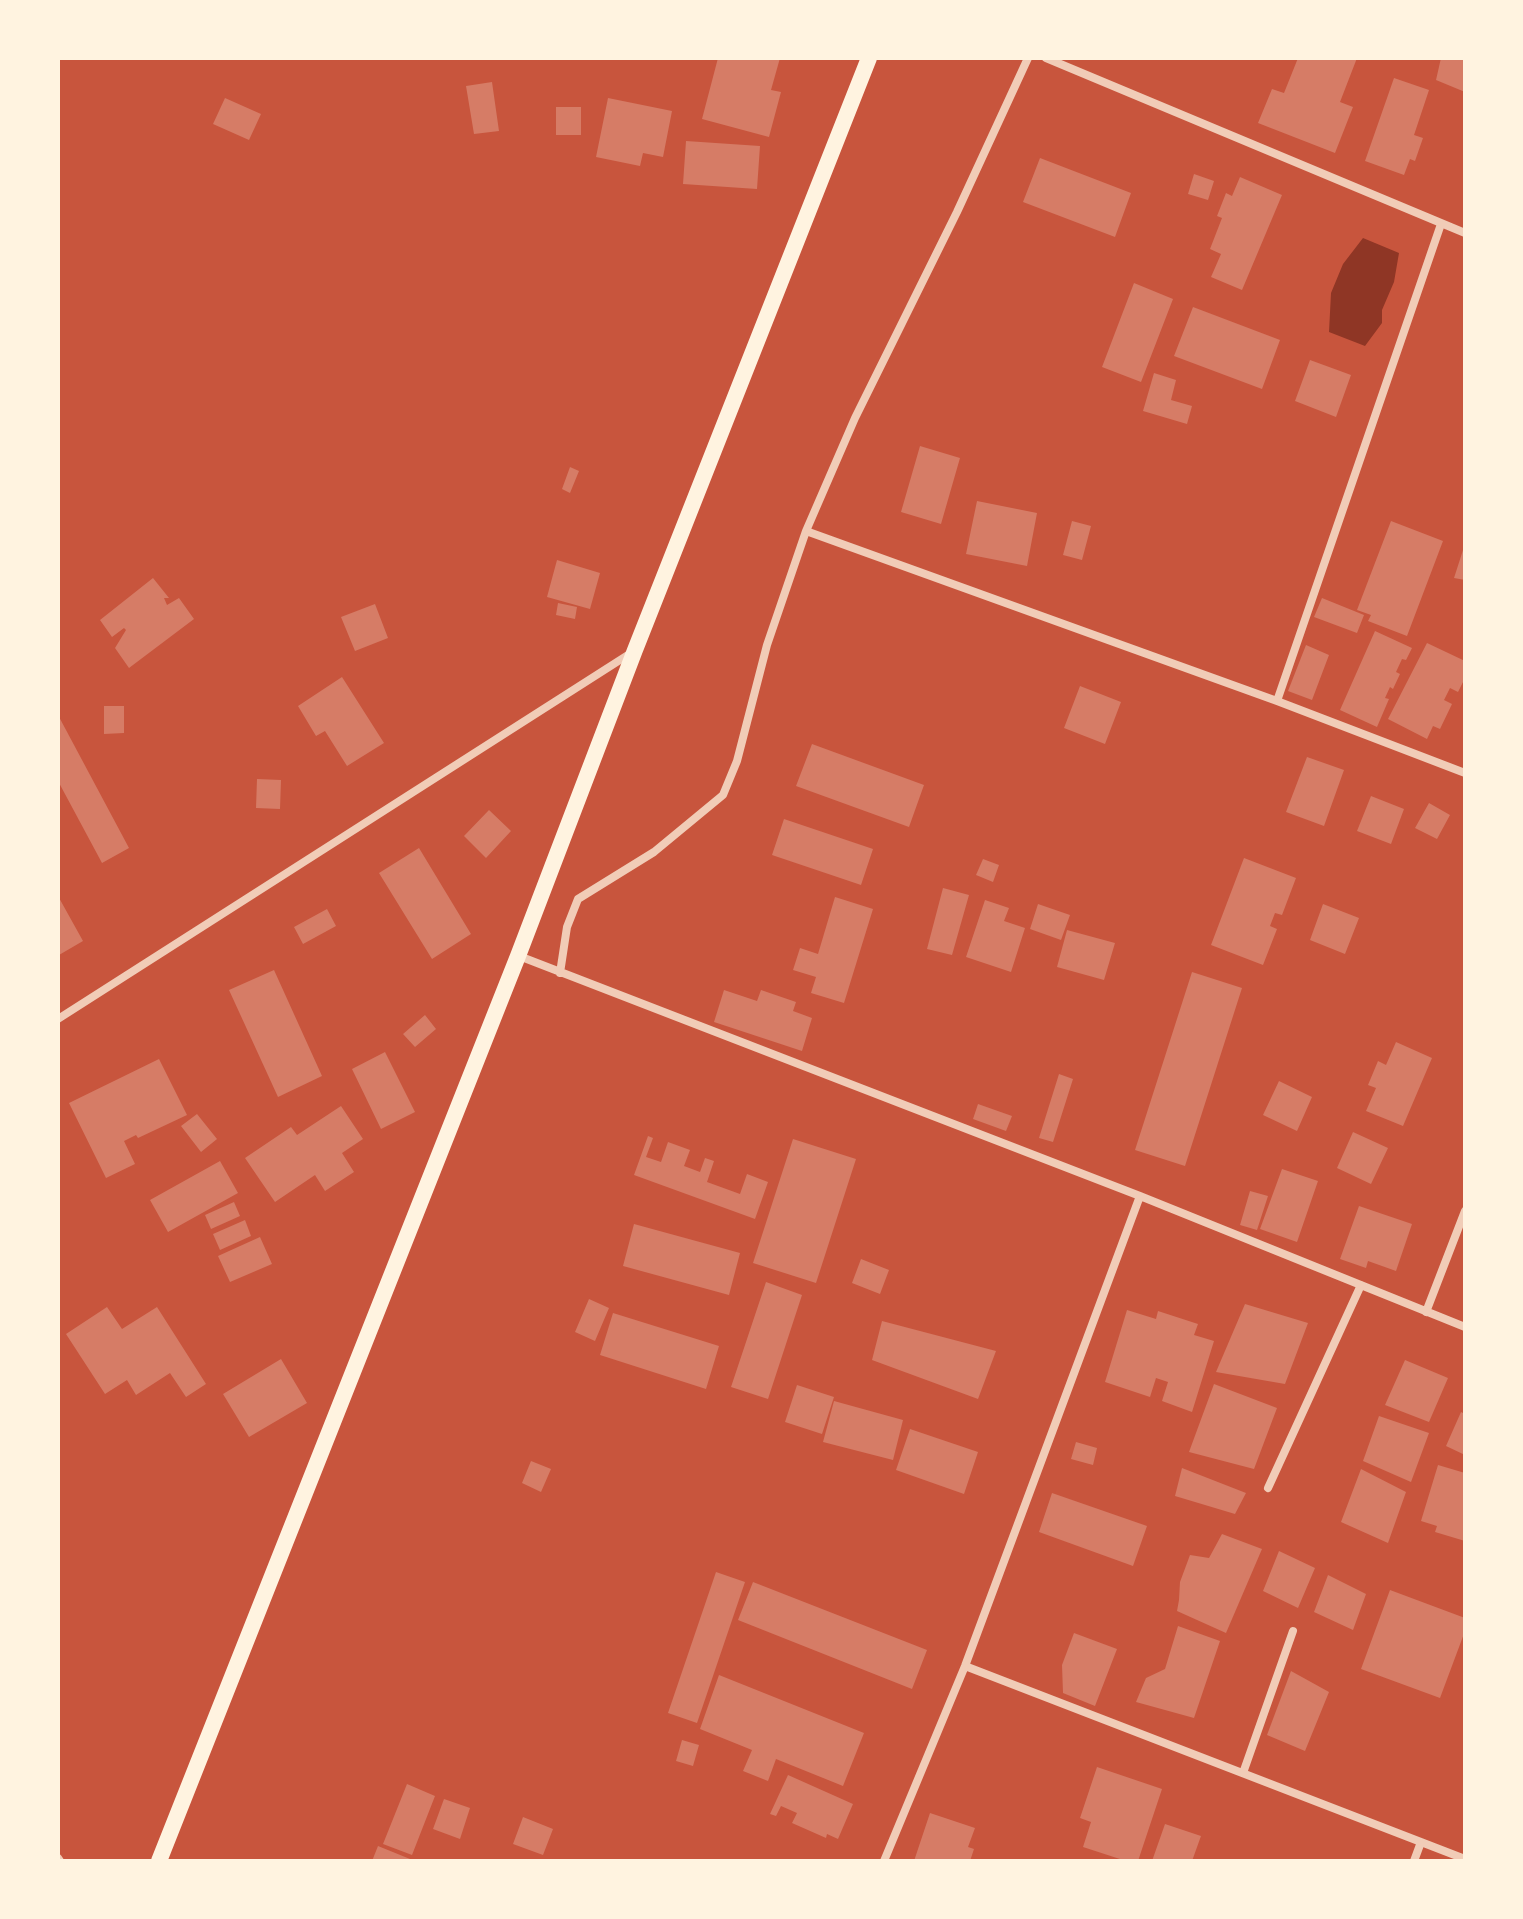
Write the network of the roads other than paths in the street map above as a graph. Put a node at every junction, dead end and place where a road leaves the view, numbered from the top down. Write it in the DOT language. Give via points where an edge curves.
graph roads {
  1 [pos="869,58"];
  2 [pos="1028,58"];
  3 [pos="1046,58"];
  4 [pos="1441,224"];
  5 [pos="1465,233"];
  6 [pos="806,531"];
  7 [pos="635,650"];
  8 [pos="1277,701"];
  9 [pos="1465,773"];
  10 [pos="518,956"];
  11 [pos="560,973"];
  12 [pos="58,1019"];
  13 [pos="1140,1196"];
  14 [pos="1465,1211"];
  15 [pos="1361,1285"];
  16 [pos="1426,1312"];
  17 [pos="1465,1327"];
  18 [pos="1268,1488"];
  19 [pos="1293,1631"];
  20 [pos="965,1666"];
  21 [pos="1243,1773"];
  22 [pos="1421,1842"];
  23 [pos="1465,1859"];
  24 [pos="159,1861"];
  25 [pos="884,1861"];
  26 [pos="1414,1861"];
  1 -- 7 [label="main road"];
  2 -- 6 [label="street"];
  3 -- 4 [label="street"];
  4 -- 5 [label="street"];
  4 -- 8 [label="street"];
  6 -- 8 [label="street"];
  6 -- 11 [label="street" via="723,795 654,852 578,899 567,927"];
  7 -- 10 [label="main road"];
  7 -- 12 [label="street"];
  8 -- 9 [label="street"];
  10 -- 11 [label="street"];
  10 -- 24 [label="main road"];
  11 -- 13 [label="street"];
  13 -- 15 [label="street"];
  13 -- 20 [label="street"];
  14 -- 16 [label="street"];
  15 -- 16 [label="street"];
  15 -- 18 [label="street"];
  16 -- 17 [label="street"];
  19 -- 21 [label="street"];
  20 -- 21 [label="street"];
  20 -- 25 [label="street"];
  21 -- 22 [label="street"];
  22 -- 23 [label="street"];
  22 -- 26 [label="street"];
}
